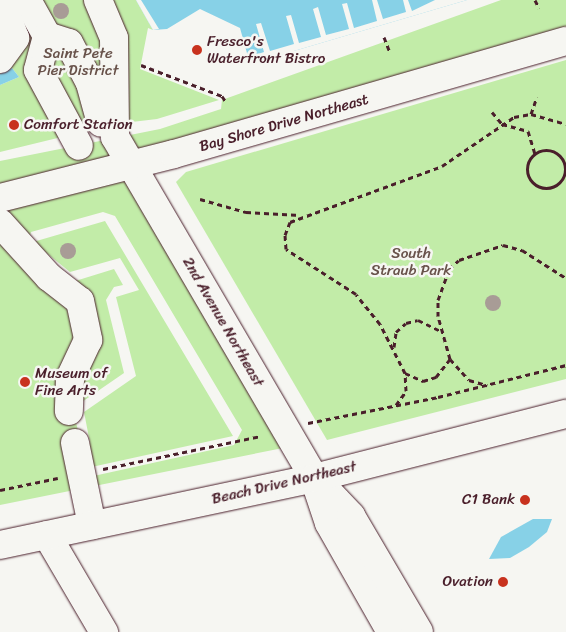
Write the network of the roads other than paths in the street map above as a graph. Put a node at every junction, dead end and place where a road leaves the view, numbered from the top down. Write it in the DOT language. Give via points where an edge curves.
graph roads {
  1 [pos="1,0"];
  2 [pos="27,0"];
  3 [pos="98,0"];
  4 [pos="15,28"];
  5 [pos="47,36"];
  6 [pos="566,41"];
  7 [pos="0,60"];
  8 [pos="38,70"];
  9 [pos="101,123"];
  10 [pos="79,146"];
  11 [pos="132,166"];
  12 [pos="0,198"];
  13 [pos="0,223"];
  14 [pos="69,411"];
  15 [pos="566,414"];
  16 [pos="75,443"];
  17 [pos="314,478"];
  18 [pos="92,526"];
  19 [pos="47,535"];
  20 [pos="0,545"];
  21 [pos="104,632"];
  22 [pos="391,632"];
  23 [pos="419,632"];
  1 -- 4 [label="street"];
  2 -- 5 [label="street"];
  3 -- 11 [label="street, 2nd Avenue Northeast" via="114,38 115,137"];
  4 -- 7 [label="street" via="12,47"];
  4 -- 8 [label="street"];
  5 -- 8 [label="street"];
  5 -- 9 [label="street" via="70,43 90,83"];
  6 -- 11 [label="street, Bay Shore Drive Northeast"];
  8 -- 10 [label="street"];
  11 -- 12 [label="street, Bay Shore Drive Northeast"];
  11 -- 17 [label="street, 2nd Avenue Northeast"];
  13 -- 14 [label="street" via="49,277 80,301 88,340 70,378"];
  15 -- 17 [label="street, Beach Drive Northeast"];
  16 -- 18 [label="street"];
  17 -- 18 [label="street, Beach Drive Northeast"];
  17 -- 22 [label="street, 2nd Avenue Northeast" via="329,523"];
  17 -- 23 [label="street, 2nd Avenue Northeast" via="351,516"];
  18 -- 19 [label="street, Beach Drive Northeast"];
  19 -- 20 [label="street, Beach Drive Northeast"];
  19 -- 21 [label="street"];
}
